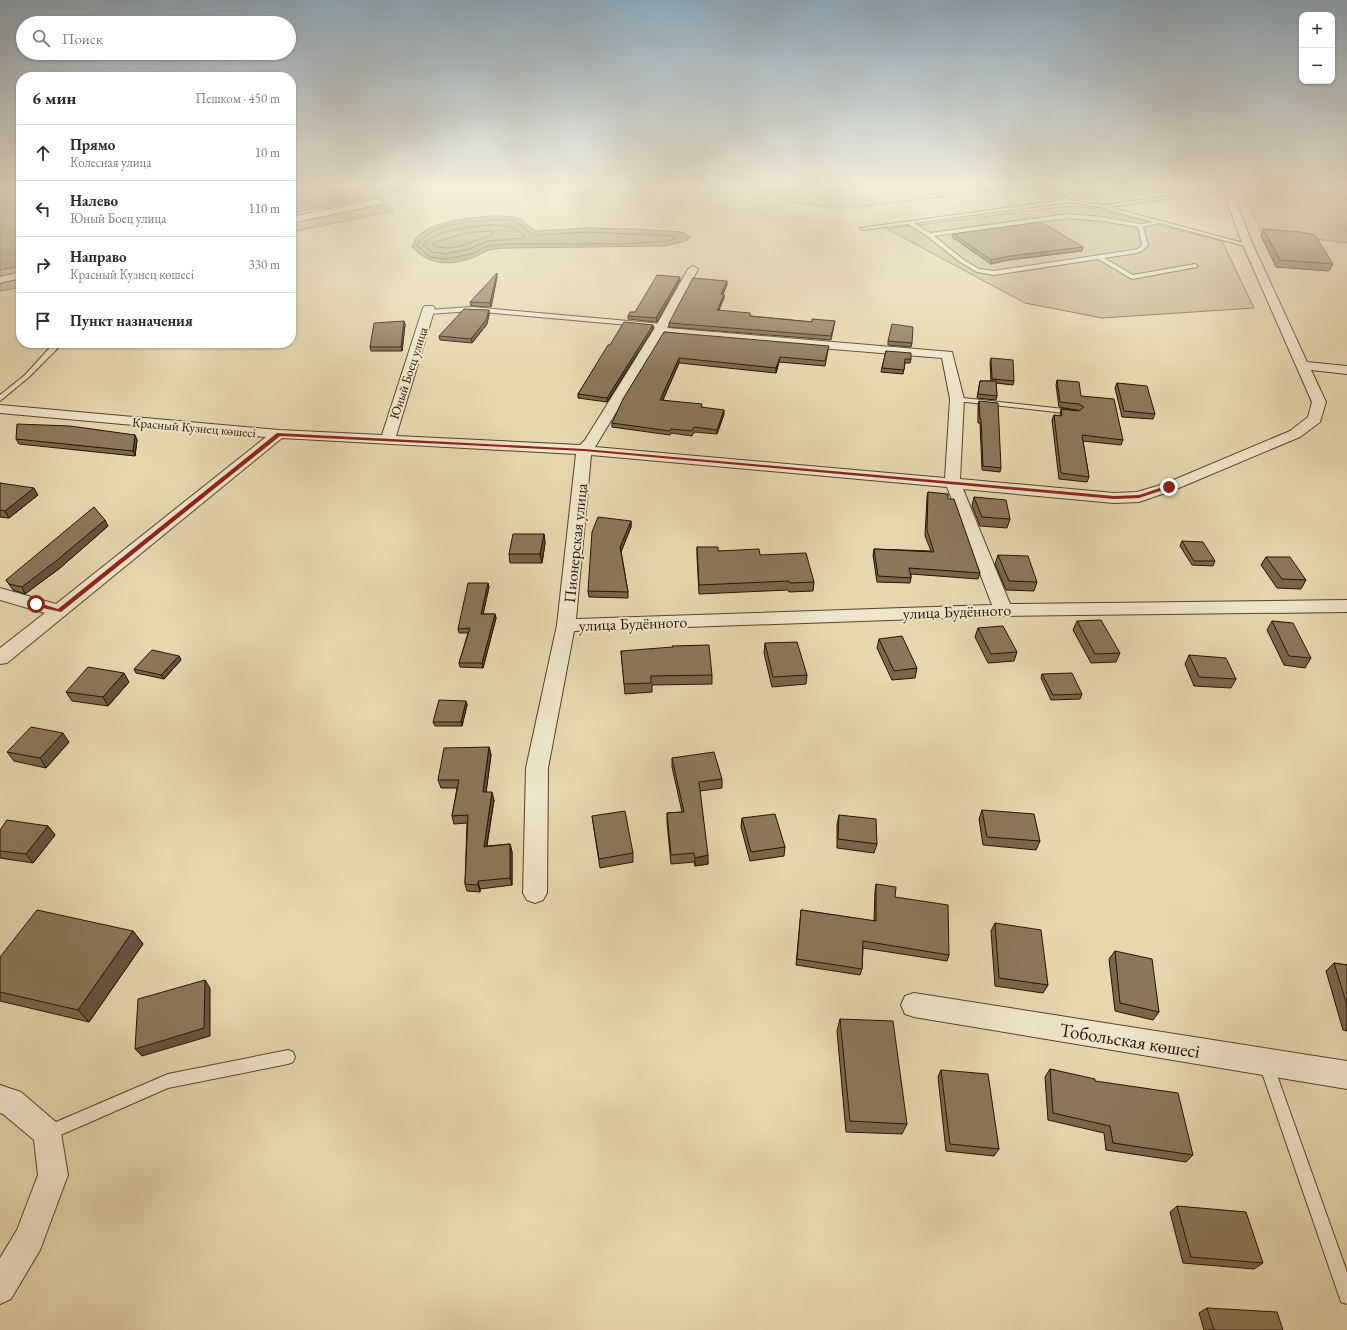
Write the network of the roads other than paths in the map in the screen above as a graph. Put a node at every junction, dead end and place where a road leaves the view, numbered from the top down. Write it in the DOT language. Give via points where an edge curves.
graph roads {
  1 [pos="946,248"];
  2 [pos="1142,248"];
  3 [pos="1249,248"];
  4 [pos="1100,258"];
  5 [pos="1195,266"];
  6 [pos="693,269"];
  7 [pos="16,276"];
  8 [pos="0,280"];
  9 [pos="429,310"];
  10 [pos="660,329"];
  11 [pos="53,348"];
  12 [pos="1302,365"];
  13 [pos="1347,370"];
  14 [pos="0,399"];
  15 [pos="957,399"];
  16 [pos="0,409"];
  17 [pos="1077,413"];
  18 [pos="279,434"];
  19 [pos="388,439"];
  20 [pos="584,450"];
  21 [pos="953,484"];
  22 [pos="0,594"];
  23 [pos="1347,606"];
  24 [pos="1003,610"];
  25 [pos="59,611"];
  26 [pos="566,625"];
  27 [pos="0,658"];
  28 [pos="535,893"];
  29 [pos="914,1005"];
  30 [pos="288,1057"];
  31 [pos="1265,1062"];
  32 [pos="1347,1075"];
  33 [pos="0,1099"];
  34 [pos="47,1133"];
  35 [pos="0,1288"];
  36 [pos="1347,1296"];
  1 -- 4 [label="lane" via="984,273"];
  2 -- 4 [label="lane"];
  3 -- 12 [label="street, Красный Кузнец көшесі"];
  4 -- 5 [label="lane" via="1132,277"];
  6 -- 10 [label="street"];
  7 -- 8 [label="street"];
  9 -- 10 [label="lane" via="518,312"];
  9 -- 19 [label="street, Юный Боец улица"];
  10 -- 15 [label="street" via="948,355"];
  10 -- 20 [label="street"];
  11 -- 14 [label="lane" via="27,376"];
  12 -- 13 [label="street"];
  12 -- 21 [label="street, Красный Кузнец көшесі" via="1318,402 1315,420 1295,434 1169,487 1139,497 1114,498"];
  15 -- 17 [label="lane"];
  15 -- 21 [label="street"];
  16 -- 18 [label="street, Красный Кузнец көшесі"];
  18 -- 19 [label="street, Красный Кузнец көшесі"];
  18 -- 25 [label="street"];
  19 -- 20 [label="street, Красный Кузнец көшесі"];
  20 -- 21 [label="street, Красный Кузнец көшесі"];
  20 -- 26 [label="street, Пионерская улица"];
  21 -- 24 [label="street"];
  22 -- 25 [label="street"];
  23 -- 24 [label="street, улица Будённого"];
  24 -- 26 [label="street, улица Будённого"];
  25 -- 27 [label="street"];
  26 -- 28 [label="street, Пионерская улица" via="537,768"];
  29 -- 31 [label="street, Тобольская көшесі"];
  30 -- 34 [label="lane" via="168,1081"];
  31 -- 32 [label="street, Тобольская көшесі"];
  31 -- 36 [label="lane"];
  33 -- 34 [label="street" via="11,1102"];
  34 -- 35 [label="street" via="52,1175 29,1239"];
}
